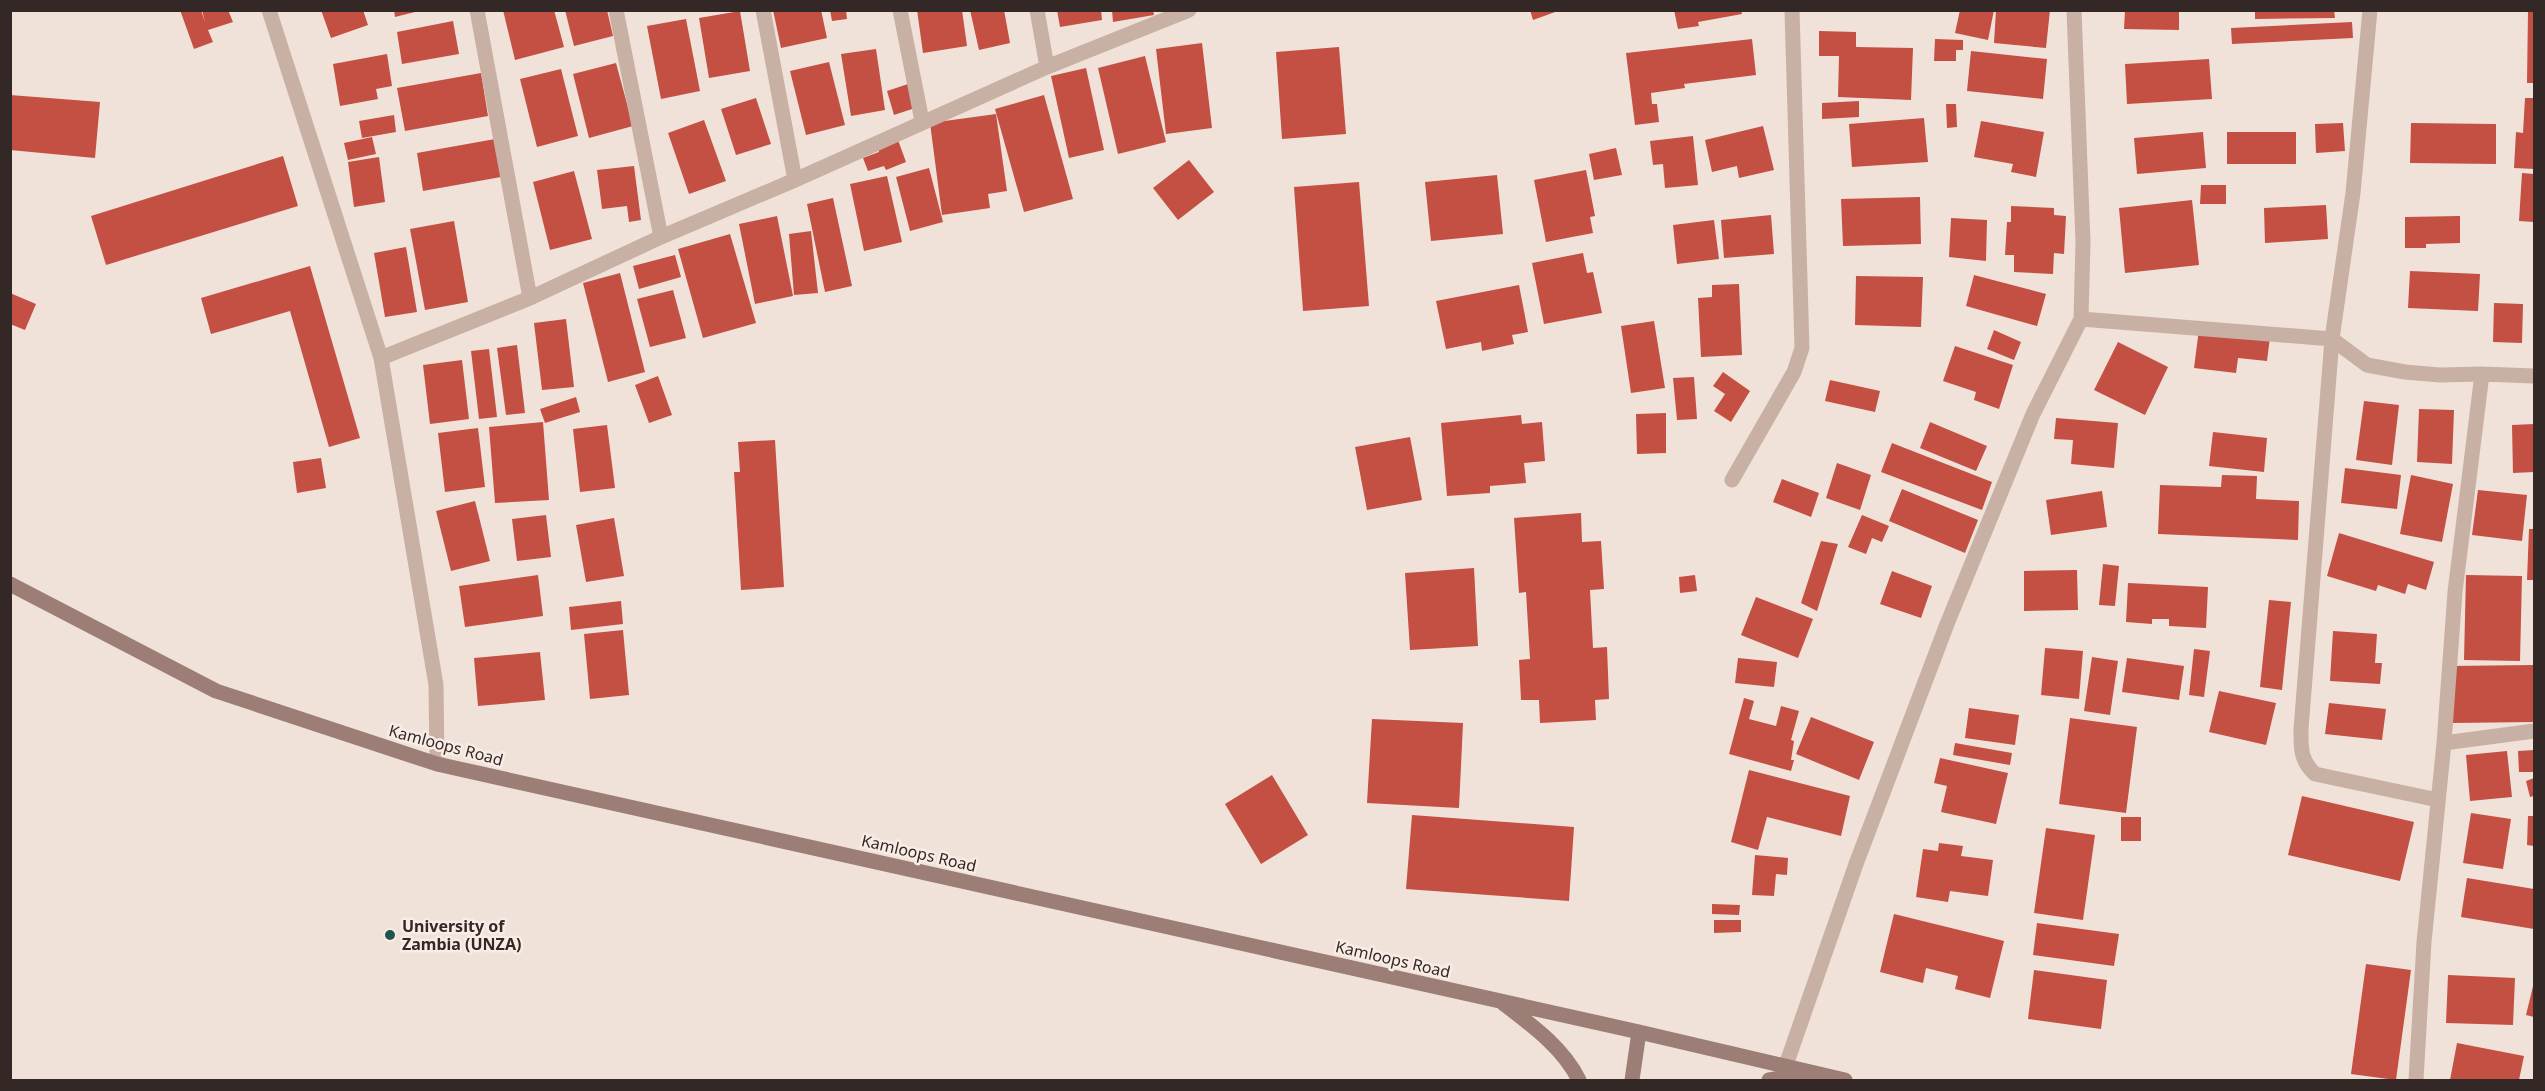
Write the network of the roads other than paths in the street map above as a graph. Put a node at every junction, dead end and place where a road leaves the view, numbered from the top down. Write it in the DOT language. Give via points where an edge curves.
graph roads {
  1 [pos="269,10"];
  2 [pos="477,10"];
  3 [pos="616,10"];
  4 [pos="763,10"];
  5 [pos="900,10"];
  6 [pos="1036,10"];
  7 [pos="1792,10"];
  8 [pos="2074,10"];
  9 [pos="2370,10"];
  10 [pos="1184,11"];
  11 [pos="1047,67"];
  12 [pos="922,121"];
  13 [pos="795,180"];
  14 [pos="661,237"];
  15 [pos="530,298"];
  16 [pos="2081,319"];
  17 [pos="2332,339"];
  18 [pos="381,358"];
  19 [pos="2482,374"];
  20 [pos="2535,376"];
  21 [pos="1732,480"];
  22 [pos="10,584"];
  23 [pos="2535,731"];
  24 [pos="2444,743"];
  25 [pos="436,764"];
  26 [pos="2438,800"];
  27 [pos="1499,1001"];
  28 [pos="1639,1032"];
  29 [pos="1786,1065"];
  30 [pos="1579,1080"];
  31 [pos="1632,1080"];
  32 [pos="1769,1080"];
  33 [pos="1832,1080"];
  34 [pos="1845,1080"];
  35 [pos="2416,1080"];
  1 -- 18 [label="street"];
  2 -- 15 [label="street"];
  3 -- 14 [label="street"];
  4 -- 13 [label="street"];
  5 -- 12 [label="street"];
  6 -- 11 [label="street"];
  7 -- 21 [label="street" via="1802,348 1794,372"];
  8 -- 16 [label="street" via="2083,242"];
  9 -- 17 [label="street" via="2352,194"];
  10 -- 11 [label="street"];
  11 -- 12 [label="street"];
  12 -- 13 [label="street"];
  13 -- 14 [label="street"];
  14 -- 15 [label="street"];
  15 -- 18 [label="street"];
  16 -- 17 [label="street"];
  16 -- 29 [label="street" via="2033,414 1947,624 1856,864"];
  17 -- 19 [label="street" via="2367,365 2440,375"];
  17 -- 26 [label="street" via="2301,754 2315,774"];
  18 -- 25 [label="street" via="436,686"];
  19 -- 20 [label="street"];
  19 -- 24 [label="street" via="2455,592"];
  22 -- 25 [label="main road, Kamloops Road" via="216,691"];
  23 -- 24 [label="street"];
  24 -- 26 [label="street"];
  25 -- 27 [label="main road, Kamloops Road"];
  26 -- 35 [label="street"];
  27 -- 28 [label="main road, Kamloops Road"];
  27 -- 30 [label="main road" via="1541,1032"];
  28 -- 29 [label="main road, Kamloops Road"];
  28 -- 31 [label="main road"];
  29 -- 34 [label="main road, Kamloops Road"];
  32 -- 33 [label="main road" via="1791,1076"];
}
